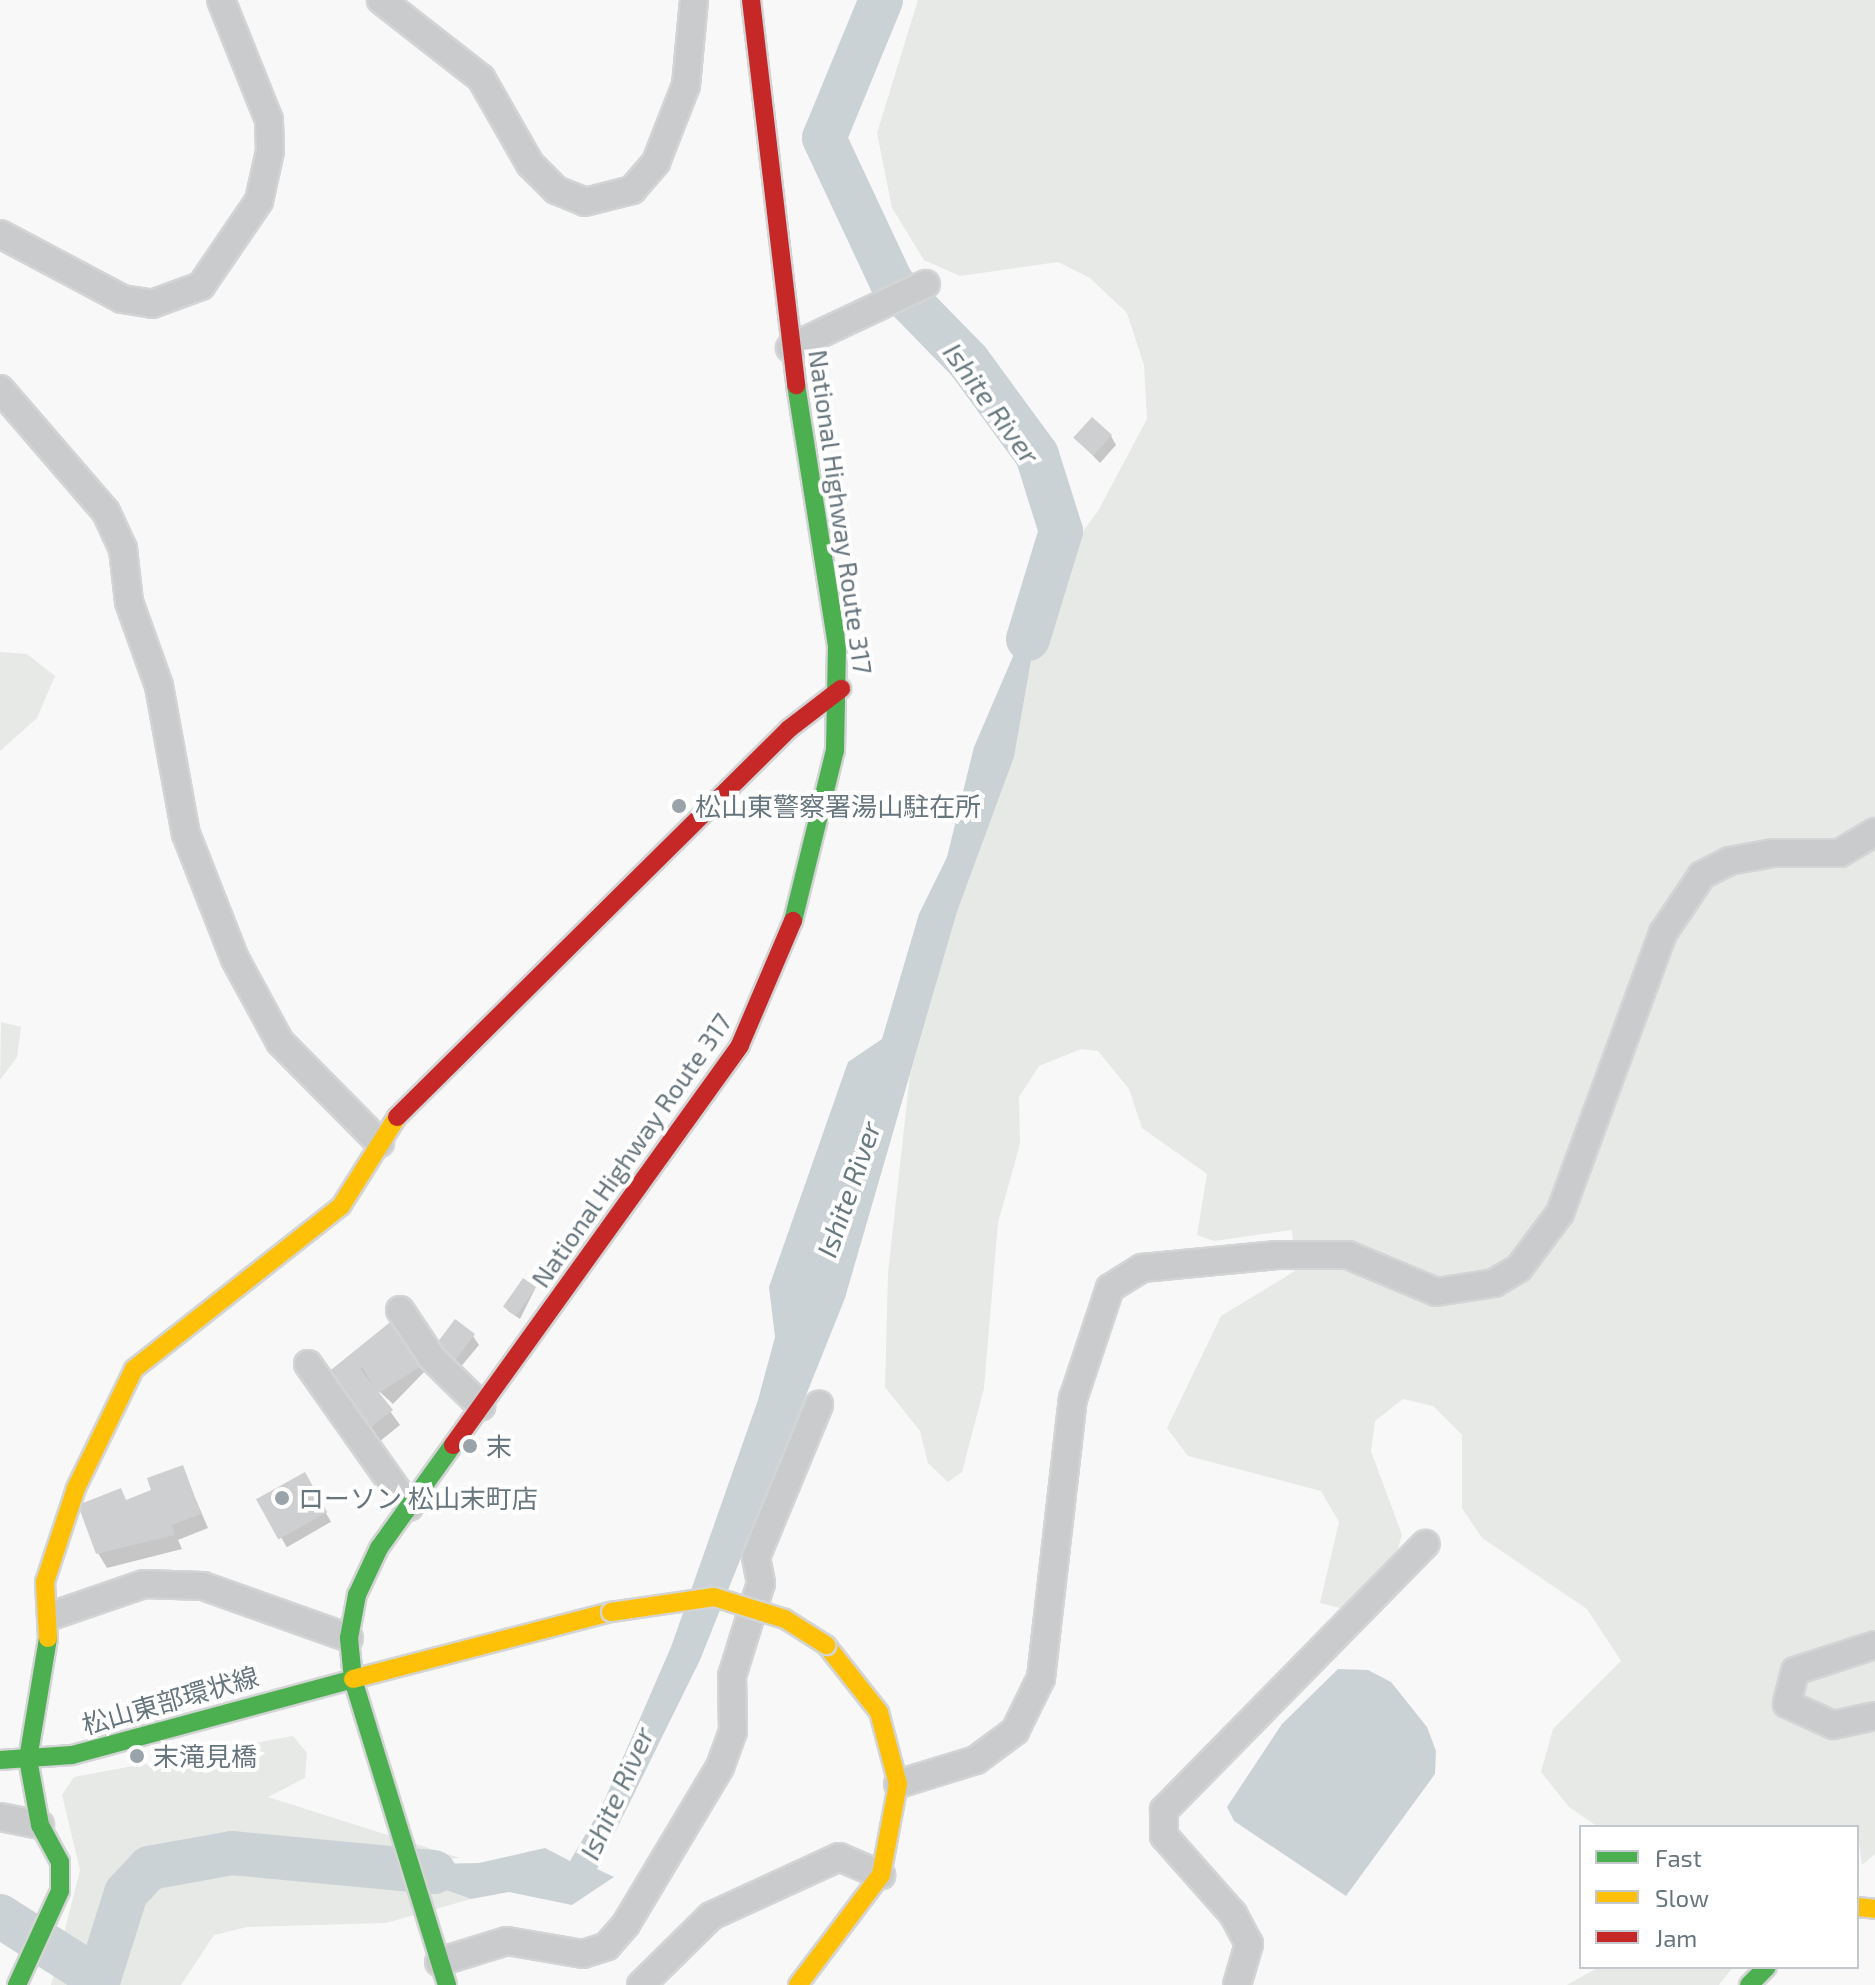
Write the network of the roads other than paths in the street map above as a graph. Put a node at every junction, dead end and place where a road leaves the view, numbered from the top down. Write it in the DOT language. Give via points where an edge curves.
graph roads {
  1 [pos="221,0"];
  2 [pos="381,0"];
  3 [pos="694,0"];
  4 [pos="751,0"];
  5 [pos="0,234"];
  6 [pos="926,284"];
  7 [pos="790,348"];
  8 [pos="0,389"];
  9 [pos="841,689"];
  10 [pos="1875,832"];
  11 [pos="380,1143"];
  12 [pos="400,1310"];
  13 [pos="308,1364"];
  14 [pos="819,1405"];
  15 [pos="481,1406"];
  16 [pos="409,1507"];
  17 [pos="1425,1544"];
  18 [pos="51,1616"];
  19 [pos="349,1638"];
  20 [pos="1875,1645"];
  21 [pos="353,1679"];
  22 [pos="1875,1716"];
  23 [pos="28,1759"];
  24 [pos="0,1760"];
  25 [pos="898,1784"];
  26 [pos="0,1817"];
  27 [pos="40,1825"];
  28 [pos="881,1875"];
  29 [pos="439,1962"];
  30 [pos="1765,1969"];
  31 [pos="17,1985"];
  32 [pos="641,1985"];
  33 [pos="798,1985"];
  34 [pos="1237,1985"];
  35 [pos="1749,1985"];
  1 -- 5 [label="street" via="269,120 270,151 259,201 201,286 152,304 122,299"];
  2 -- 3 [label="street" via="481,78 530,164 556,190 585,202 632,190 656,162 686,85"];
  4 -- 7 [label="main road, National Highway Route 317"];
  6 -- 7 [label="street"];
  7 -- 9 [label="main road, National Highway Route 317"];
  8 -- 11 [label="street" via="106,512 123,549 129,602 180,781 186,834 235,959 280,1042"];
  9 -- 11 [label="main road" via="789,729 391,1122"];
  9 -- 15 [label="main road, National Highway Route 317" via="808,875 762,1003 709,1090"];
  10 -- 25 [label="street" via="1840,853 1773,853 1702,875 1663,933 1560,1213 1519,1268 1494,1283 1436,1292 1348,1255 1277,1255 1142,1268 1110,1288 1073,1399 1041,1678 1015,1731 976,1760"];
  11 -- 18 [label="main road" via="341,1206 134,1369 53,1549 45,1582"];
  12 -- 15 [label="street" via="432,1358"];
  13 -- 16 [label="street"];
  14 -- 29 [label="street" via="756,1557 761,1583 732,1676 733,1731 720,1767 626,1924 607,1946 583,1954 507,1941"];
  15 -- 16 [label="main road, National Highway Route 317"];
  16 -- 19 [label="main road, National Highway Route 317" via="357,1595"];
  17 -- 34 [label="street" via="1164,1810 1164,1836 1233,1914 1249,1944"];
  18 -- 19 [label="street" via="144,1584 203,1586"];
  18 -- 23 [label="main road"];
  19 -- 21 [label="main road, National Highway Route 317"];
  20 -- 22 [label="street" via="1795,1671 1787,1704 1833,1725"];
  21 -- 23 [label="main road, 松山東部環状線" via="72,1755"];
  21 -- 25 [label="main road, 松山東部環状線, bridge" via="611,1612 714,1597 785,1619 826,1645 879,1712"];
  21 -- 29 [label="main road, National Highway Route 317"];
  23 -- 24 [label="main road, 松山東部環状線"];
  23 -- 27 [label="main road"];
  25 -- 28 [label="main road"];
  26 -- 27 [label="street"];
  27 -- 31 [label="main road" via="60,1862 52,1917"];
  28 -- 32 [label="street" via="839,1857 711,1916"];
  28 -- 33 [label="main road"];
  30 -- 35 [label="main road"];
}
